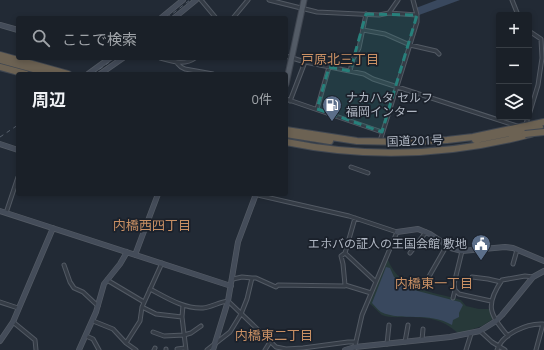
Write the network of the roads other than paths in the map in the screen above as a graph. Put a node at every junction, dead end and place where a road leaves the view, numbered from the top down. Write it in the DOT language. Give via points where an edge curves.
graph roads {
  1 [pos="183,0"];
  2 [pos="196,0"];
  3 [pos="201,0"];
  4 [pos="248,0"];
  5 [pos="269,0"];
  6 [pos="304,0"];
  7 [pos="398,0"];
  8 [pos="413,0"];
  9 [pos="512,0"];
  10 [pos="302,8"];
  11 [pos="517,12"];
  12 [pos="389,13"];
  13 [pos="366,14"];
  14 [pos="417,15"];
  15 [pos="163,16"];
  16 [pos="176,16"];
  17 [pos="214,16"];
  18 [pos="235,16"];
  19 [pos="0,25"];
  20 [pos="16,29"];
  21 [pos="363,30"];
  22 [pos="532,33"];
  23 [pos="410,45"];
  24 [pos="440,54"];
  25 [pos="0,55"];
  26 [pos="288,57"];
  27 [pos="16,58"];
  28 [pos="292,58"];
  29 [pos="0,60"];
  30 [pos="22,60"];
  31 [pos="107,60"];
  32 [pos="120,60"];
  33 [pos="168,60"];
  34 [pos="192,60"];
  35 [pos="176,62"];
  36 [pos="305,62"];
  37 [pos="0,65"];
  38 [pos="329,67"];
  39 [pos="350,71"];
  40 [pos="20,72"];
  41 [pos="30,72"];
  42 [pos="45,72"];
  43 [pos="61,72"];
  44 [pos="91,72"];
  45 [pos="103,72"];
  46 [pos="202,72"];
  47 [pos="288,75"];
  48 [pos="397,86"];
  49 [pos="290,101"];
  50 [pos="532,106"];
  51 [pos="317,109"];
  52 [pos="528,120"];
  53 [pos="526,124"];
  54 [pos="543,126"];
  55 [pos="288,130"];
  56 [pos="382,132"];
  57 [pos="288,134"];
  58 [pos="288,138"];
  59 [pos="380,141"];
  60 [pos="288,142"];
  61 [pos="0,144"];
  62 [pos="16,149"];
  63 [pos="351,167"];
  64 [pos="368,173"];
  65 [pos="16,183"];
  66 [pos="157,196"];
  67 [pos="254,196"];
  68 [pos="263,196"];
  69 [pos="0,211"];
  70 [pos="6,213"];
  71 [pos="355,218"];
  72 [pos="53,228"];
  73 [pos="396,232"];
  74 [pos="426,232"];
  75 [pos="447,245"];
  76 [pos="517,250"];
  77 [pos="462,251"];
  78 [pos="127,252"];
  79 [pos="345,253"];
  80 [pos="410,253"];
  81 [pos="135,255"];
  82 [pos="544,261"];
  83 [pos="162,263"];
  84 [pos="513,264"];
  85 [pos="64,265"];
  86 [pos="544,271"];
  87 [pos="472,277"];
  88 [pos="533,277"];
  89 [pos="252,278"];
  90 [pos="233,279"];
  91 [pos="107,280"];
  92 [pos="375,281"];
  93 [pos="501,282"];
  94 [pos="231,286"];
  95 [pos="345,286"];
  96 [pos="423,287"];
  97 [pos="150,289"];
  98 [pos="455,290"];
  99 [pos="371,293"];
  100 [pos="453,298"];
  101 [pos="228,301"];
  102 [pos="491,301"];
  103 [pos="0,302"];
  104 [pos="144,302"];
  105 [pos="183,305"];
  106 [pos="98,306"];
  107 [pos="142,307"];
  108 [pos="18,308"];
  109 [pos="241,314"];
  110 [pos="182,317"];
  111 [pos="93,321"];
  112 [pos="496,321"];
  113 [pos="12,322"];
  114 [pos="389,325"];
  115 [pos="408,325"];
  116 [pos="201,326"];
  117 [pos="423,329"];
  118 [pos="480,331"];
  119 [pos="153,332"];
  120 [pos="471,334"];
  121 [pos="184,335"];
  122 [pos="86,336"];
  123 [pos="508,336"];
  124 [pos="0,340"];
  125 [pos="422,340"];
  126 [pos="270,342"];
  127 [pos="405,342"];
  128 [pos="126,343"];
  129 [pos="215,344"];
  130 [pos="388,344"];
  131 [pos="355,346"];
  132 [pos="498,346"];
  133 [pos="368,348"];
  134 [pos="177,349"];
  135 [pos="186,349"];
  136 [pos="36,350"];
  137 [pos="79,350"];
  138 [pos="98,350"];
  139 [pos="135,350"];
  140 [pos="207,350"];
  141 [pos="213,350"];
  142 [pos="265,350"];
  143 [pos="345,350"];
  144 [pos="466,350"];
  145 [pos="496,350"];
  146 [pos="504,350"];
  147 [pos="536,350"];
  1 -- 15 [label="street"];
  2 -- 16 [label="street"];
  3 -- 17 [label="street"];
  4 -- 18 [label="street"];
  5 -- 10 [label="street"];
  6 -- 10 [label="main road"];
  7 -- 12 [label="street"];
  8 -- 14 [label="street"];
  9 -- 11 [label="street"];
  10 -- 13 [label="street" via="317,12"];
  10 -- 28 [label="main road"];
  12 -- 13 [label="street"];
  12 -- 14 [label="street"];
  13 -- 21 [label="street"];
  14 -- 23 [label="street"];
  19 -- 20 [label="street"];
  21 -- 23 [label="street" via="385,34"];
  21 -- 39 [label="street"];
  22 -- 50 [label="street" via="541,39 542,58"];
  23 -- 24 [label="street"];
  23 -- 48 [label="street"];
  25 -- 27 [label="highway"];
  26 -- 28 [label="street"];
  28 -- 36 [label="street"];
  28 -- 47 [label="main road"];
  29 -- 42 [label="highway"];
  30 -- 43 [label="highway"];
  31 -- 44 [label="street"];
  32 -- 45 [label="street"];
  33 -- 35 [label="street"];
  34 -- 35 [label="street"];
  35 -- 46 [label="street" via="185,69"];
  36 -- 38 [label="street"];
  36 -- 49 [label="street"];
  37 -- 40 [label="highway"];
  37 -- 41 [label="highway"];
  38 -- 39 [label="street"];
  38 -- 51 [label="street"];
  39 -- 48 [label="street"];
  48 -- 53 [label="street" via="515,126"];
  48 -- 56 [label="street"];
  49 -- 51 [label="street"];
  51 -- 56 [label="street"];
  52 -- 53 [label="street"];
  53 -- 54 [label="street"];
  54 -- 57 [label="highway" via="474,141 407,146 357,144"];
  54 -- 58 [label="highway, bridge" via="525,134 495,141 407,149 356,148"];
  54 -- 59 [label="highway, 国道201号" via="460,138"];
  54 -- 60 [label="highway, 国道201号" via="494,144 408,153 350,150"];
  55 -- 59 [label="highway, 国道201号" via="358,141"];
  56 -- 59 [label="street"];
  61 -- 62 [label="street"];
  63 -- 64 [label="street"];
  65 -- 70 [label="street"];
  66 -- 81 [label="street"];
  67 -- 90 [label="street" via="238,242"];
  68 -- 71 [label="street"];
  69 -- 70 [label="street"];
  70 -- 72 [label="street"];
  71 -- 73 [label="street"];
  71 -- 79 [label="street"];
  72 -- 78 [label="street"];
  72 -- 108 [label="street"];
  73 -- 74 [label="street" via="418,229"];
  73 -- 92 [label="street"];
  74 -- 75 [label="street"];
  74 -- 80 [label="street"];
  75 -- 77 [label="street"];
  75 -- 96 [label="street"];
  76 -- 77 [label="street" via="505,247"];
  76 -- 82 [label="street"];
  76 -- 84 [label="street"];
  77 -- 98 [label="street" via="454,284"];
  78 -- 81 [label="street"];
  78 -- 91 [label="street"];
  79 -- 92 [label="street"];
  79 -- 95 [label="street" via="341,256"];
  81 -- 83 [label="street"];
  83 -- 94 [label="street"];
  83 -- 97 [label="street"];
  85 -- 106 [label="street" via="74,288 83,292"];
  86 -- 88 [label="street"];
  87 -- 93 [label="street"];
  88 -- 93 [label="street" via="509,278"];
  88 -- 112 [label="street"];
  89 -- 90 [label="street"];
  89 -- 95 [label="street" via="276,287"];
  89 -- 109 [label="street"];
  90 -- 94 [label="street"];
  91 -- 104 [label="street"];
  91 -- 106 [label="street"];
  92 -- 99 [label="street"];
  93 -- 102 [label="street"];
  94 -- 101 [label="street"];
  95 -- 99 [label="street"];
  97 -- 104 [label="street"];
  97 -- 105 [label="street"];
  98 -- 100 [label="street"];
  98 -- 102 [label="street" via="459,294"];
  99 -- 131 [label="street" via="362,315"];
  101 -- 105 [label="street" via="204,308"];
  101 -- 109 [label="street"];
  101 -- 129 [label="street"];
  102 -- 112 [label="street"];
  103 -- 108 [label="street"];
  104 -- 107 [label="street"];
  105 -- 110 [label="street"];
  106 -- 111 [label="street"];
  107 -- 110 [label="street" via="156,314"];
  107 -- 128 [label="street" via="140,321"];
  108 -- 113 [label="street"];
  109 -- 126 [label="street"];
  109 -- 129 [label="street" via="230,332"];
  110 -- 121 [label="street"];
  111 -- 122 [label="street"];
  111 -- 128 [label="street" via="113,329"];
  112 -- 118 [label="street"];
  112 -- 123 [label="street"];
  113 -- 124 [label="street"];
  113 -- 136 [label="street" via="35,340"];
  114 -- 130 [label="street"];
  115 -- 127 [label="street"];
  116 -- 121 [label="street"];
  117 -- 125 [label="street"];
  118 -- 120 [label="street"];
  118 -- 132 [label="street"];
  119 -- 121 [label="street" via="164,336"];
  120 -- 125 [label="street"];
  120 -- 144 [label="street"];
  121 -- 135 [label="street"];
  122 -- 137 [label="street"];
  122 -- 138 [label="street" via="93,339"];
  123 -- 132 [label="street"];
  123 -- 147 [label="street" via="530,326 543,324"];
  125 -- 127 [label="street"];
  126 -- 131 [label="street" via="276,347 286,349 348,342"];
  126 -- 142 [label="street"];
  127 -- 130 [label="street"];
  128 -- 139 [label="street"];
  129 -- 140 [label="street"];
  129 -- 141 [label="street"];
  130 -- 133 [label="street"];
  131 -- 133 [label="street"];
  131 -- 143 [label="street"];
  132 -- 145 [label="street"];
  132 -- 146 [label="street"];
  134 -- 135 [label="street"];
}
